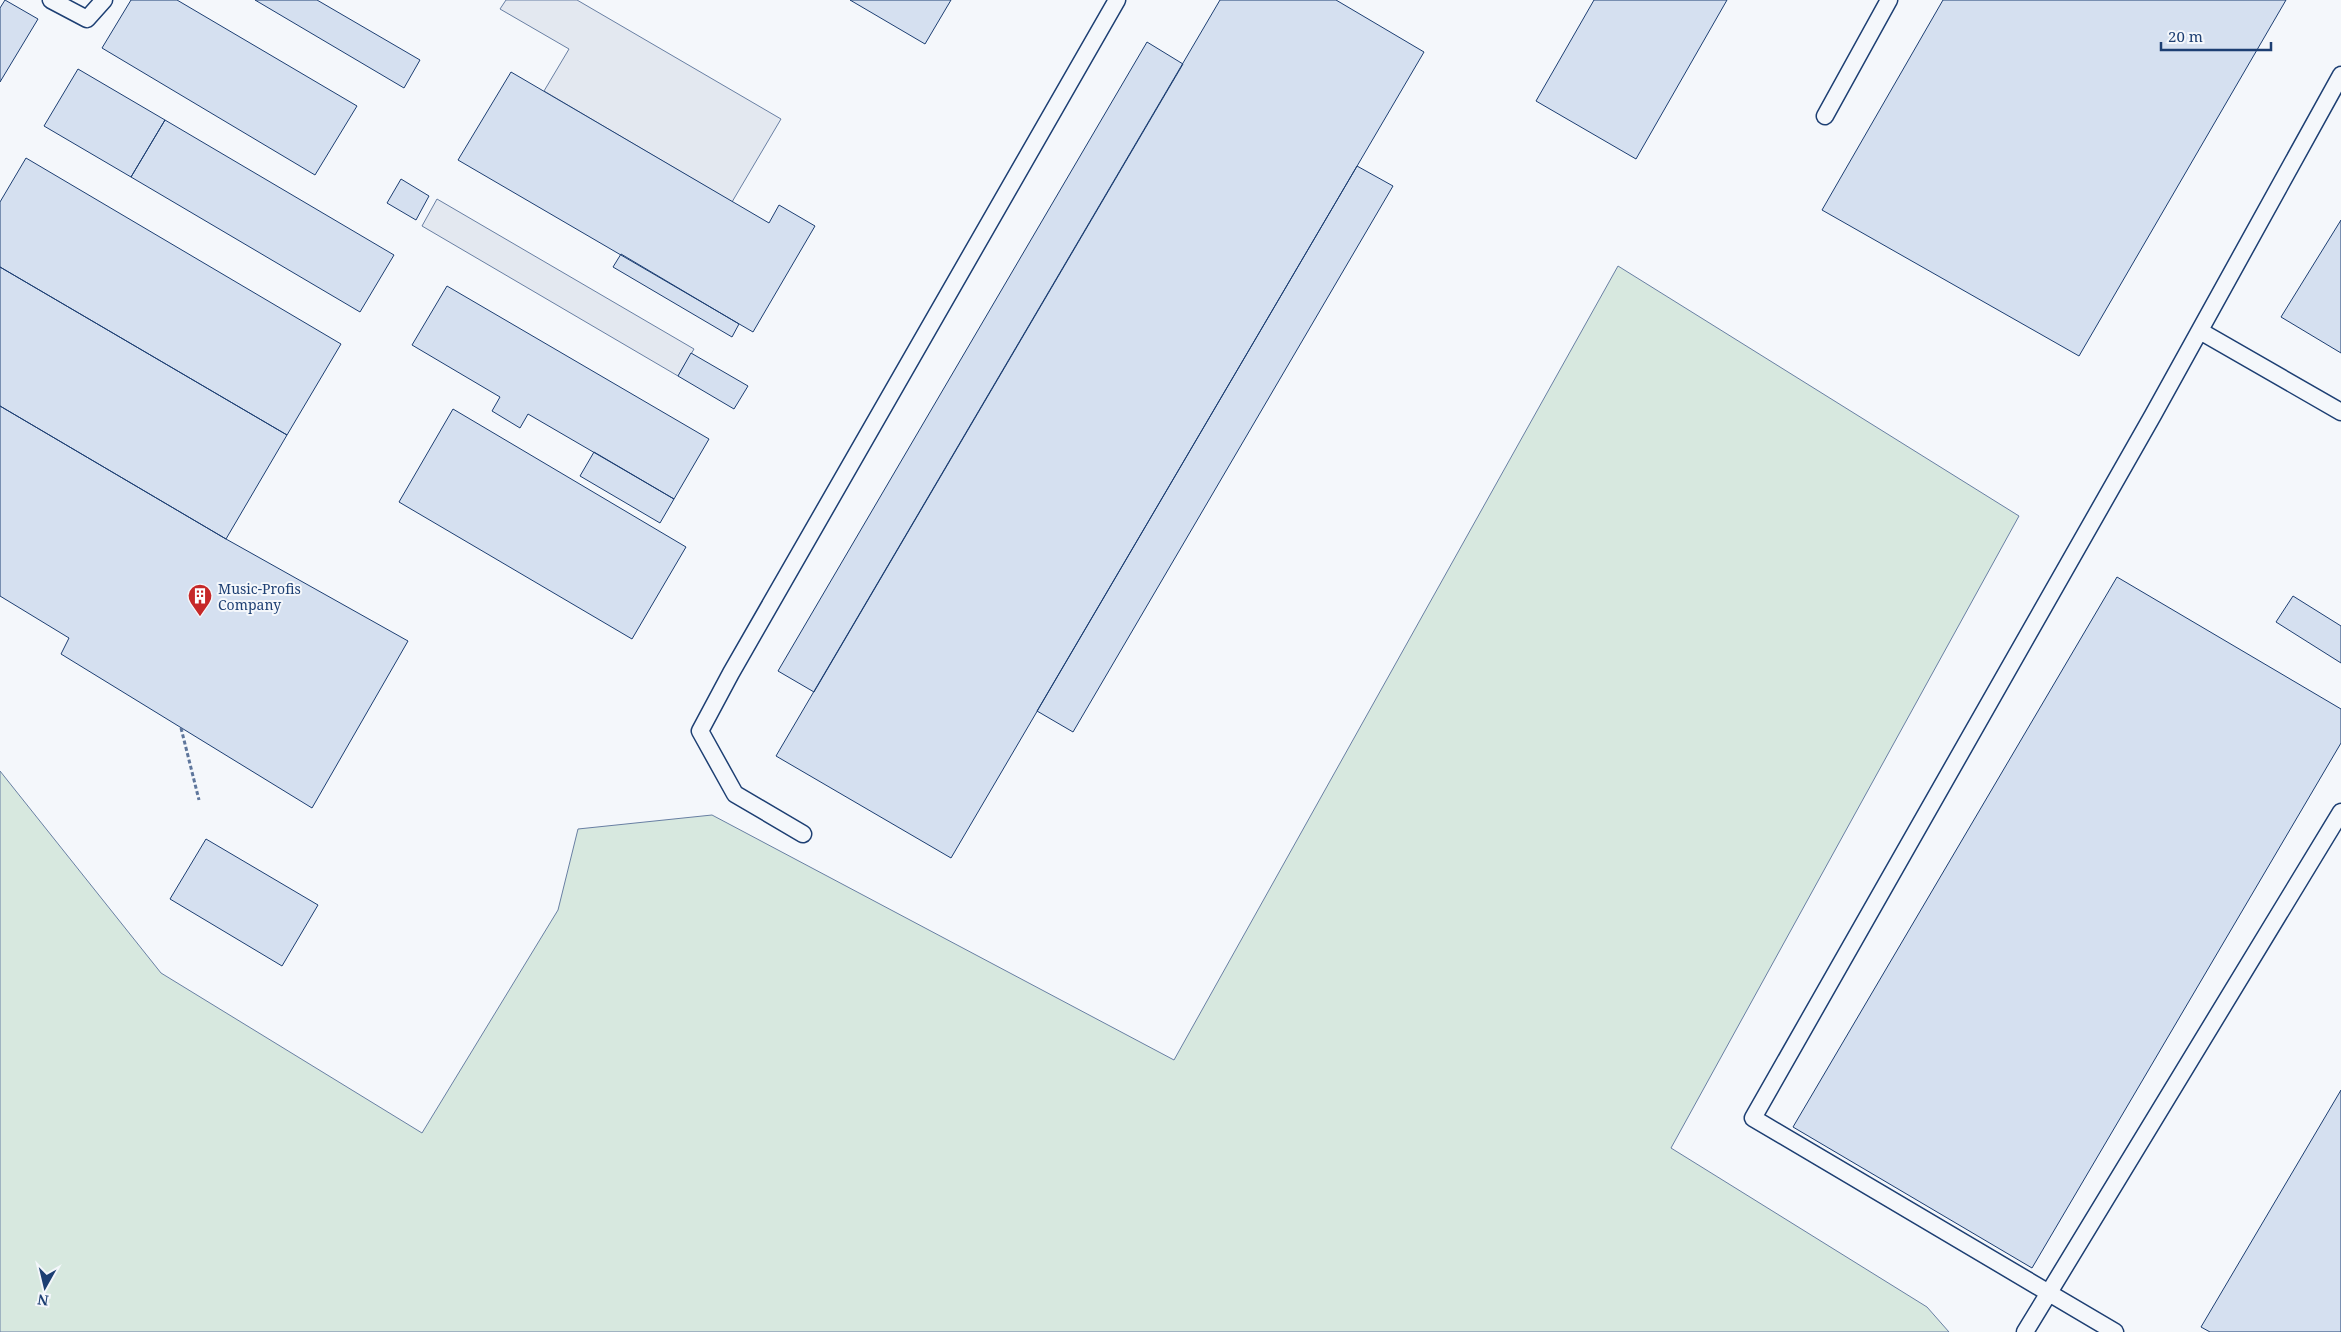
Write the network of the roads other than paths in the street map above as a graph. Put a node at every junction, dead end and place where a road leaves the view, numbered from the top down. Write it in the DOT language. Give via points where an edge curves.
graph roads {
  1 [pos="52,0"];
  2 [pos="104,0"];
  3 [pos="1117,0"];
  4 [pos="1889,0"];
  5 [pos="2341,76"];
  6 [pos="1825,116"];
  7 [pos="2200,331"];
  8 [pos="2341,412"];
  9 [pos="2341,812"];
  10 [pos="802,834"];
  11 [pos="2050,1293"];
  12 [pos="2026,1332"];
  13 [pos="2115,1332"];
  1 -- 2 [label="lane" via="87,20"];
  3 -- 10 [label="lane" via="700,731 735,794"];
  4 -- 6 [label="lane"];
  5 -- 7 [label="lane"];
  7 -- 8 [label="lane"];
  7 -- 11 [label="lane" via="1753,1118"];
  9 -- 11 [label="lane"];
  11 -- 12 [label="lane"];
  11 -- 13 [label="lane"];
}
